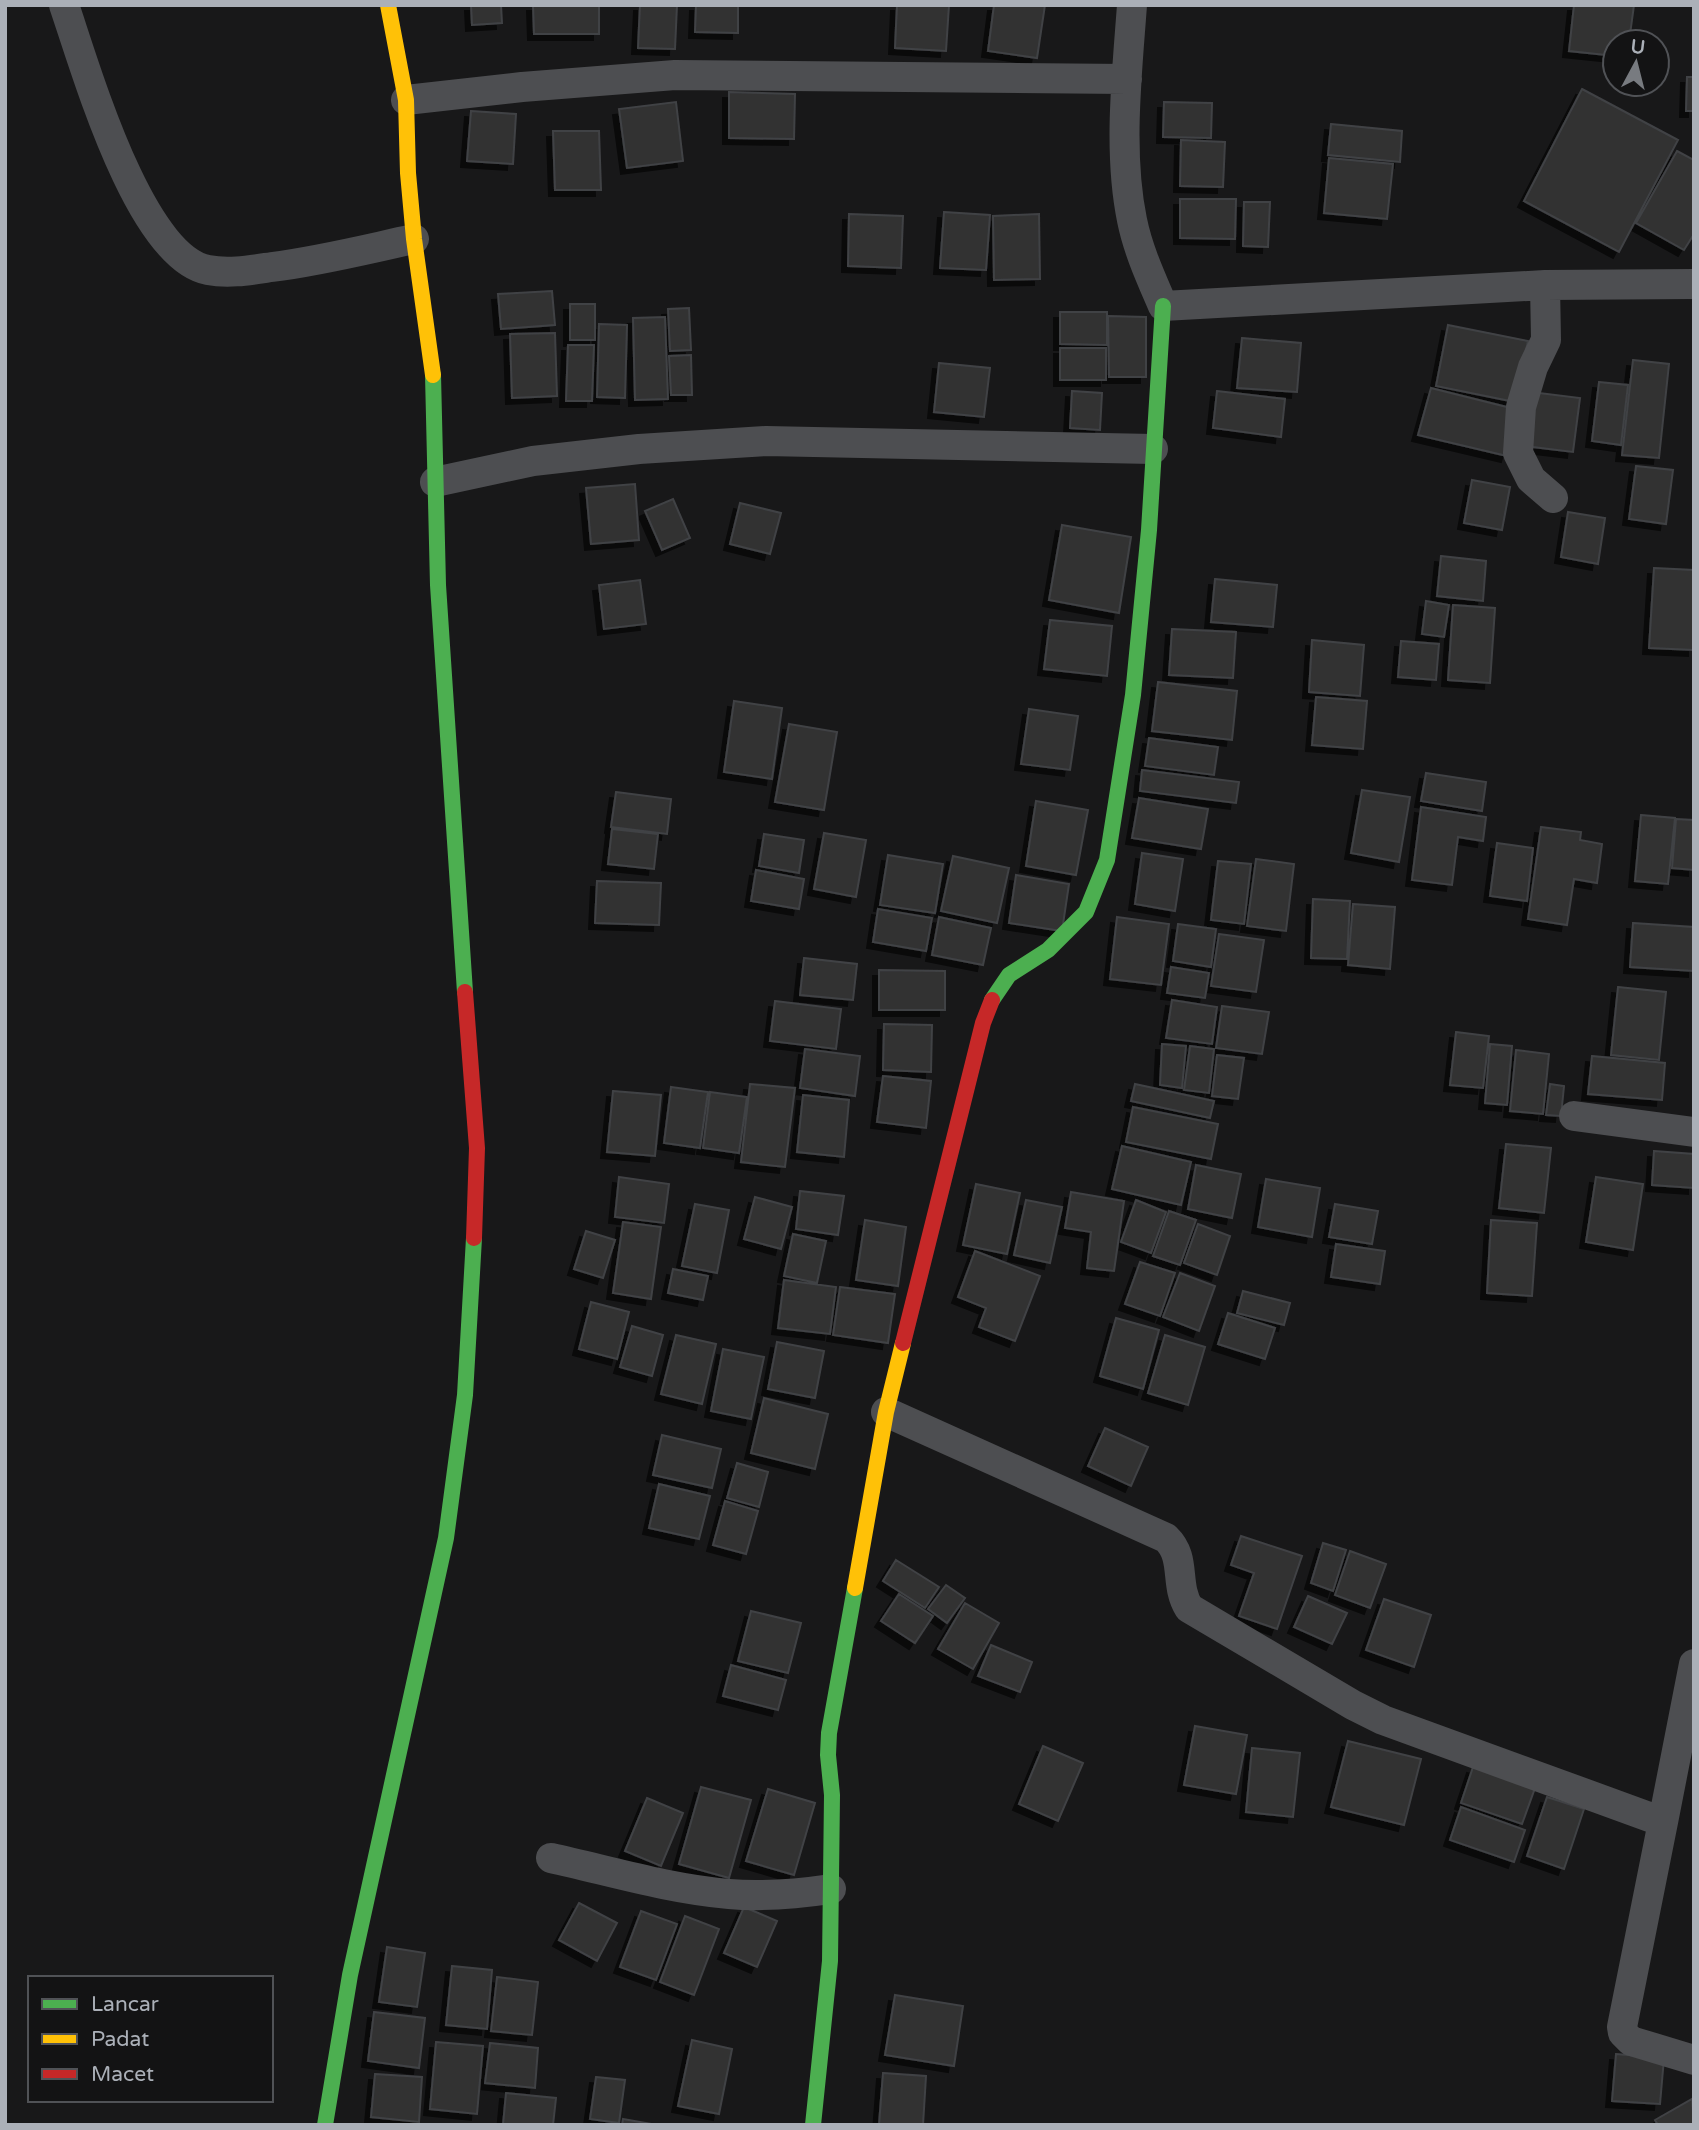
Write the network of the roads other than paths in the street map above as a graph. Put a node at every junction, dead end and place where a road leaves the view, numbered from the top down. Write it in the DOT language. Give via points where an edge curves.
graph roads {
  1 [pos="64,5"];
  2 [pos="388,5"];
  3 [pos="1132,5"];
  4 [pos="1127,79"];
  5 [pos="406,100"];
  6 [pos="414,239"];
  7 [pos="1694,284"];
  8 [pos="1545,285"];
  9 [pos="1163,306"];
  10 [pos="1153,449"];
  11 [pos="435,482"];
  12 [pos="1553,498"];
  13 [pos="1574,1116"];
  14 [pos="1694,1132"];
  15 [pos="886,1412"];
  16 [pos="1694,1664"];
  17 [pos="1663,1822"];
  18 [pos="551,1858"];
  19 [pos="831,1889"];
  20 [pos="1694,2060"];
  21 [pos="325,2125"];
  22 [pos="813,2125"];
  1 -- 6 [label="street" via="136,195 186,261 207,270 237,272"];
  2 -- 5 [label="street"];
  3 -- 4 [label="street"];
  4 -- 5 [label="street" via="675,75"];
  4 -- 9 [label="street" via="1127,194 1140,248"];
  5 -- 6 [label="street"];
  6 -- 11 [label="street" via="433,373"];
  7 -- 8 [label="street"];
  8 -- 9 [label="street"];
  8 -- 12 [label="street" via="1546,340 1521,407 1518,453 1531,479"];
  9 -- 10 [label="street"];
  10 -- 11 [label="street" via="766,441 533,461"];
  10 -- 15 [label="street" via="1133,695 1107,860 1086,912 1048,950 1009,975 991,1001"];
  11 -- 21 [label="street" via="452,812 477,1148 465,1395 446,1538 350,1975"];
  13 -- 14 [label="street"];
  15 -- 17 [label="street" via="1166,1538 1178,1556 1189,1608 1353,1705 1382,1720"];
  15 -- 19 [label="street" via="829,1733"];
  16 -- 17 [label="street"];
  17 -- 20 [label="street" via="1622,2027 1631,2041"];
  18 -- 19 [label="street" via="730,1894 786,1895"];
  19 -- 22 [label="street" via="830,1961"];
}
